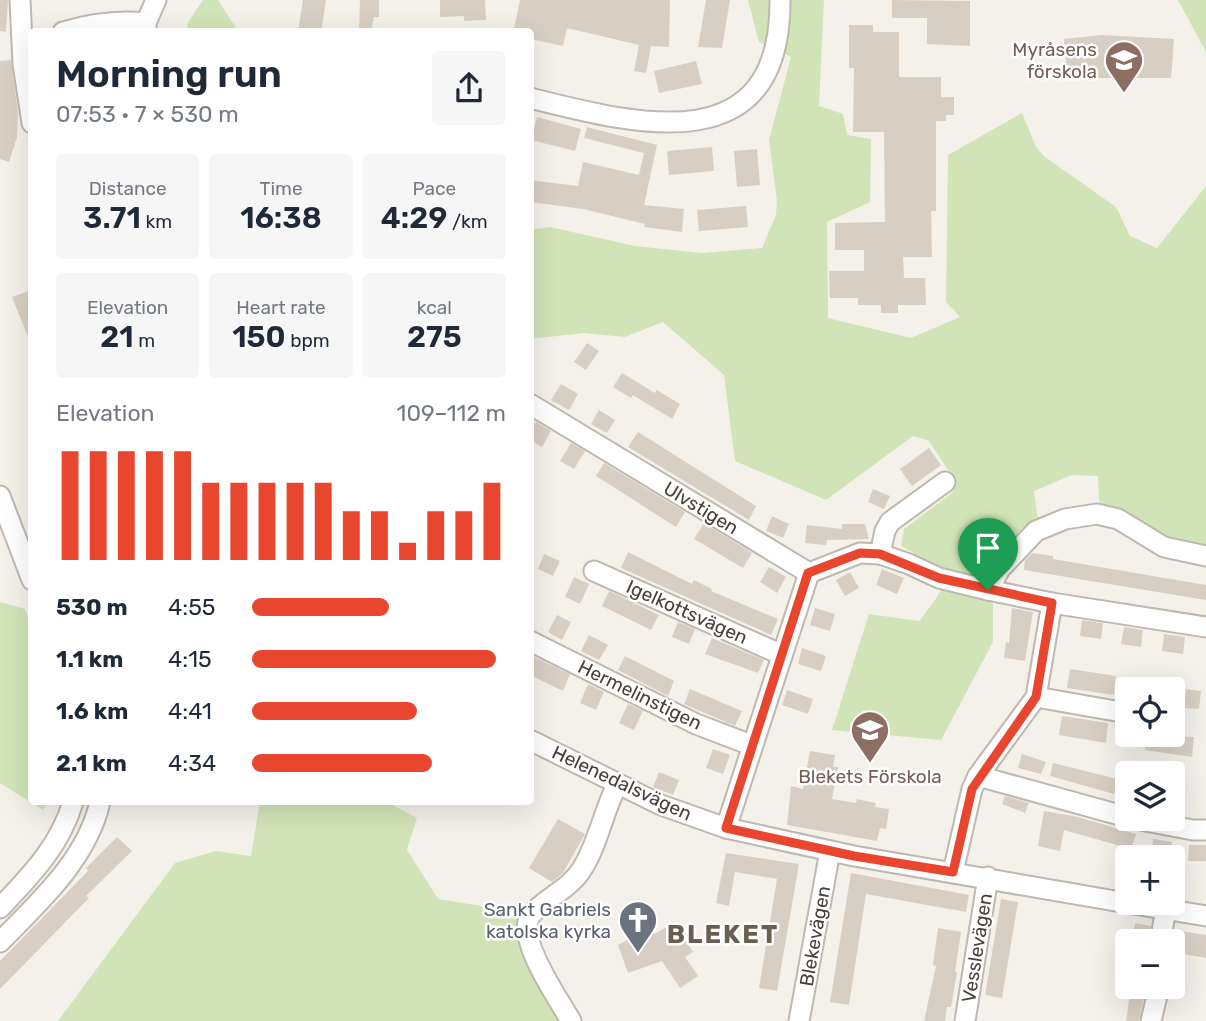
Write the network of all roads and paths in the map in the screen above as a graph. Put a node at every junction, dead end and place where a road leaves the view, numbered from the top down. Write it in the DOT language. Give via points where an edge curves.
graph roads {
  1 [pos="20,0"];
  2 [pos="156,0"];
  3 [pos="780,0"];
  4 [pos="146,27"];
  5 [pos="76,28"];
  6 [pos="28,97"];
  7 [pos="534,99"];
  8 [pos="534,406"];
  9 [pos="945,482"];
  10 [pos="0,496"];
  11 [pos="24,540"];
  12 [pos="880,554"];
  13 [pos="1206,556"];
  14 [pos="28,560"];
  15 [pos="594,571"];
  16 [pos="808,573"];
  17 [pos="988,590"];
  18 [pos="1052,603"];
  19 [pos="1206,627"];
  20 [pos="534,643"];
  21 [pos="780,654"];
  22 [pos="1036,697"];
  23 [pos="1115,711"];
  24 [pos="534,742"];
  25 [pos="751,746"];
  26 [pos="978,776"];
  27 [pos="617,785"];
  28 [pos="72,805"];
  29 [pos="99,805"];
  30 [pos="1115,814"];
  31 [pos="726,828"];
  32 [pos="1185,828"];
  33 [pos="1206,830"];
  34 [pos="830,851"];
  35 [pos="953,872"];
  36 [pos="988,877"];
  37 [pos="1115,901"];
  38 [pos="0,908"];
  39 [pos="1185,912"];
  40 [pos="1206,916"];
  41 [pos="0,942"];
  42 [pos="1157,999"];
  43 [pos="969,1020"];
  44 [pos="571,1021"];
  45 [pos="799,1021"];
  46 [pos="1152,1021"];
  1 -- 6 [label="street"];
  2 -- 4 [label="street"];
  3 -- 7 [label="street" via="779,37 766,76 736,108 687,122 645,122"];
  4 -- 5 [label="street" via="125,21"];
  8 -- 16 [label="street, Ulvstigen"];
  9 -- 12 [label="street" via="890,522"];
  10 -- 11 [label="street"];
  11 -- 14 [label="street"];
  12 -- 16 [label="street" via="860,553"];
  12 -- 17 [label="street" via="939,578"];
  13 -- 17 [label="street" via="1164,547 1118,519 1097,514 1065,519 1036,531 1000,569"];
  15 -- 21 [label="street, Igelkottsvägen"];
  16 -- 21 [label="street"];
  17 -- 18 [label="street"];
  18 -- 19 [label="street"];
  18 -- 22 [label="street"];
  20 -- 25 [label="street, Hermelinstigen" via="696,724"];
  21 -- 25 [label="street"];
  22 -- 23 [label="street"];
  22 -- 26 [label="street"];
  24 -- 27 [label="street, Helenedalsvägen"];
  25 -- 31 [label="street"];
  26 -- 30 [label="street"];
  26 -- 35 [label="street"];
  27 -- 31 [label="street, Helenedalsvägen"];
  27 -- 44 [label="street" via="584,867 573,883 530,916 526,929 531,949"];
  28 -- 38 [label="street" via="47,856"];
  29 -- 41 [label="street" via="76,857"];
  31 -- 34 [label="street, Helenedalsvägen"];
  32 -- 33 [label="street"];
  34 -- 35 [label="street, Helenedalsvägen"];
  34 -- 45 [label="street, Blekevägen"];
  35 -- 36 [label="street, Helenedalsvägen"];
  36 -- 37 [label="street, Helenedalsvägen"];
  36 -- 43 [label="street, Vesslevägen"];
  39 -- 40 [label="street, Helenedalsvägen"];
  42 -- 46 [label="street"];
}
